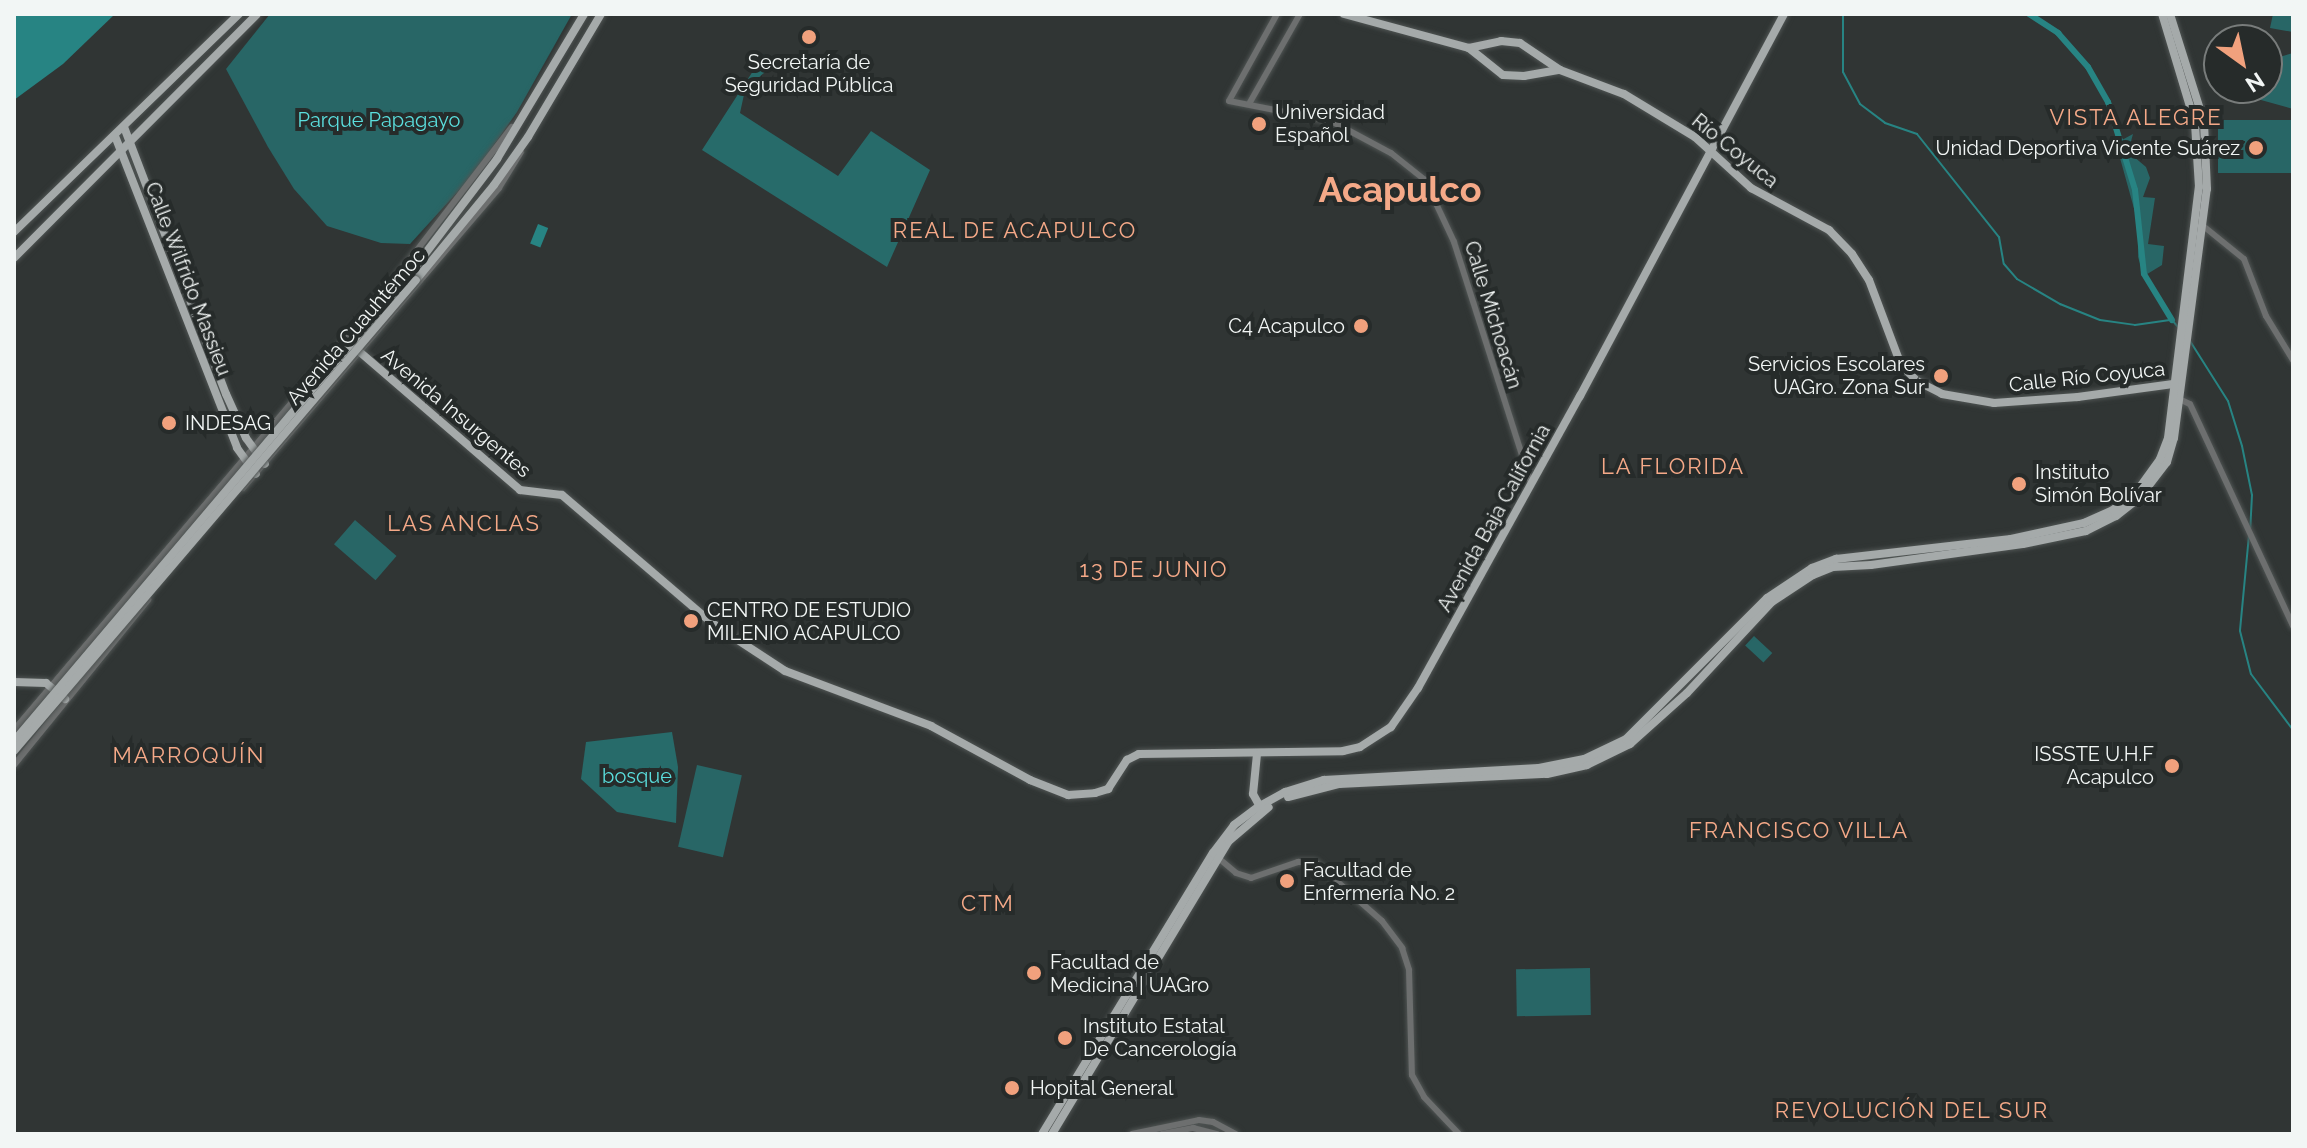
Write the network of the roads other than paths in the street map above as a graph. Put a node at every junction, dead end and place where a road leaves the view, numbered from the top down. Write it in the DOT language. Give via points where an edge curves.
graph roads {
  1 [pos="239,14"];
  2 [pos="257,14"];
  3 [pos="584,14"];
  4 [pos="601,14"];
  5 [pos="1277,14"];
  6 [pos="1300,14"];
  7 [pos="1344,14"];
  8 [pos="1784,14"];
  9 [pos="2162,14"];
  10 [pos="2170,14"];
  11 [pos="1486,47"];
  12 [pos="1469,48"];
  13 [pos="1483,57"];
  14 [pos="1544,61"];
  15 [pos="1560,70"];
  16 [pos="1542,72"];
  17 [pos="535,100"];
  18 [pos="1249,104"];
  19 [pos="124,127"];
  20 [pos="115,136"];
  21 [pos="528,137"];
  22 [pos="129,140"];
  23 [pos="120,149"];
  24 [pos="1710,150"];
  25 [pos="2199,224"];
  26 [pos="14,232"];
  27 [pos="14,258"];
  28 [pos="412,278"];
  29 [pos="361,353"];
  30 [pos="2293,360"];
  31 [pos="2180,383"];
  32 [pos="2178,398"];
  33 [pos="1994,403"];
  34 [pos="253,448"];
  35 [pos="244,459"];
  36 [pos="265,464"];
  37 [pos="256,474"];
  38 [pos="1531,484"];
  39 [pos="2293,626"];
  40 [pos="14,682"];
  41 [pos="52,685"];
  42 [pos="65,699"];
  43 [pos="1659,713"];
  44 [pos="14,730"];
  45 [pos="14,741"];
  46 [pos="14,751"];
  47 [pos="1257,754"];
  48 [pos="14,765"];
  49 [pos="1254,789"];
  50 [pos="1068,795"];
  51 [pos="1271,799"];
  52 [pos="1260,808"];
  53 [pos="1216,856"];
  54 [pos="1123,1008"];
  55 [pos="1042,1134"];
  56 [pos="1052,1134"];
  57 [pos="1132,1134"];
  58 [pos="1162,1134"];
  59 [pos="1217,1134"];
  60 [pos="1236,1134"];
  61 [pos="1459,1134"];
  1 -- 19 [label="main road"];
  2 -- 22 [label="main road"];
  3 -- 17 [label="main road, Avenida Cuauhtémoc"];
  4 -- 21 [label="main road, Avenida Cuauhtémoc"];
  5 -- 18 [label="street, Calle Michoacán" via="1229,101"];
  6 -- 18 [label="street"];
  7 -- 12 [label="main road"];
  8 -- 24 [label="main road, Avenida Baja California"];
  9 -- 25 [label="main road" via="2197,129"];
  10 -- 25 [label="main road" via="2204,122 2207,166"];
  11 -- 12 [label="main road, Río Coyuca"];
  11 -- 13 [label="main road"];
  11 -- 14 [label="main road, Río Coyuca" via="1501,41 1520,43"];
  12 -- 13 [label="main road, Río Coyuca"];
  13 -- 16 [label="main road, Río Coyuca" via="1503,75"];
  14 -- 15 [label="main road, Río Coyuca"];
  14 -- 16 [label="main road"];
  15 -- 16 [label="main road, Río Coyuca"];
  15 -- 24 [label="main road, Río Coyuca" via="1624,94"];
  17 -- 28 [label="main road, Avenida Cuauhtémoc"];
  17 -- 34 [label="street" via="377,302"];
  18 -- 38 [label="street, Calle Michoacán" via="1331,121 1391,153 1425,180 1454,242"];
  19 -- 20 [label="main road"];
  19 -- 22 [label="main road, Calle Wilfrido Massieu"];
  20 -- 23 [label="main road, Calle Wilfrido Massieu"];
  20 -- 26 [label="main road"];
  21 -- 28 [label="main road, Avenida Cuauhtémoc" via="486,196"];
  21 -- 29 [label="street" via="499,188"];
  22 -- 23 [label="main road"];
  22 -- 34 [label="main road, Calle Wilfrido Massieu" via="226,394"];
  23 -- 27 [label="main road"];
  23 -- 35 [label="main road, Calle Wilfrido Massieu"];
  24 -- 33 [label="main road, Río Coyuca" via="1751,188 1829,230 1852,254 1869,280 1901,365 1917,381 1942,394"];
  24 -- 38 [label="main road, Avenida Baja California"];
  25 -- 30 [label="street" via="2244,259 2266,316"];
  25 -- 31 [label="main road"];
  28 -- 45 [label="main road, Avenida Cuauhtémoc, bridge"];
  28 -- 46 [label="main road, Avenida Cuauhtémoc, bridge"];
  29 -- 36 [label="street"];
  29 -- 50 [label="main road, Avenida Insurgentes" via="520,490 562,495 712,623 785,671 931,726"];
  31 -- 32 [label="main road"];
  31 -- 33 [label="main road, Calle Río Coyuca"];
  32 -- 39 [label="street" via="2190,404"];
  32 -- 43 [label="main road" via="2160,459 2137,491 2113,510 2084,523 2011,539 1847,558 1812,568 1767,598"];
  34 -- 35 [label="street"];
  34 -- 36 [label="main road, Calle Wilfrido Massieu"];
  35 -- 37 [label="main road, Calle Wilfrido Massieu"];
  35 -- 41 [label="street"];
  36 -- 37 [label="street"];
  37 -- 42 [label="street"];
  38 -- 47 [label="main road, Avenida Baja California" via="1396,723 1360,747 1343,751"];
  40 -- 41 [label="main road"];
  41 -- 42 [label="main road"];
  41 -- 44 [label="street"];
  42 -- 48 [label="street"];
  43 -- 51 [label="main road" via="1615,745 1565,765 1338,778"];
  43 -- 52 [label="main road" via="1630,744 1567,771 1339,784"];
  47 -- 49 [label="main road"];
  47 -- 50 [label="main road, Avenida Baja California" via="1139,754 1127,760 1108,789"];
  49 -- 51 [label="main road"];
  49 -- 52 [label="main road"];
  51 -- 52 [label="main road"];
  52 -- 53 [label="main road" via="1234,825"];
  53 -- 54 [label="main road"];
  53 -- 61 [label="street" via="1251,878 1298,862 1315,862 1382,921 1402,948 1409,970 1412,1075 1424,1097"];
  54 -- 55 [label="main road"];
  54 -- 56 [label="main road"];
  57 -- 60 [label="street" via="1199,1120"];
  58 -- 59 [label="street" via="1193,1128"];
}
